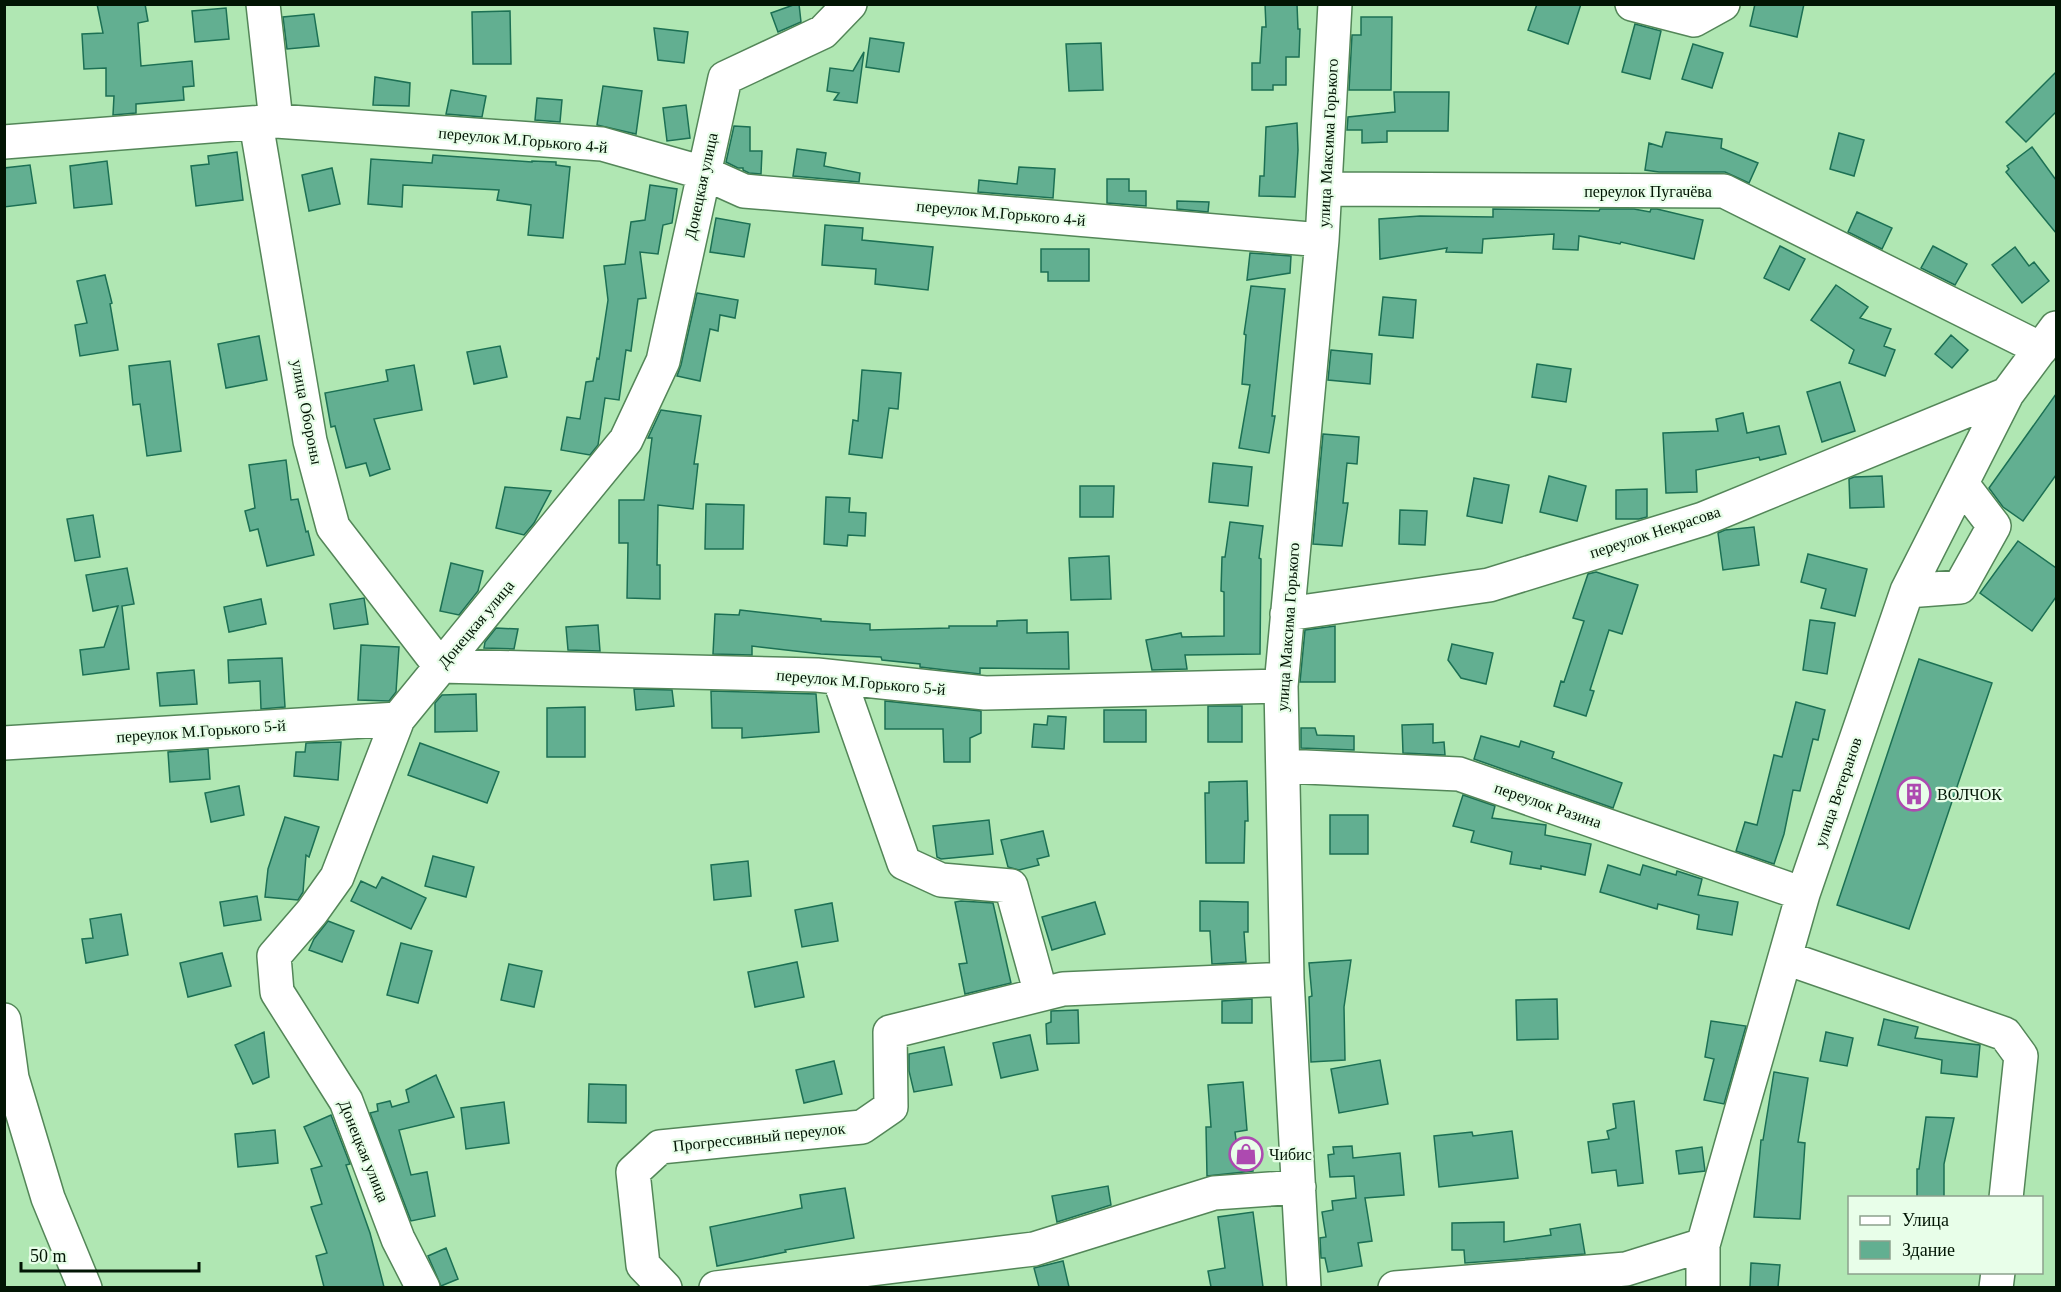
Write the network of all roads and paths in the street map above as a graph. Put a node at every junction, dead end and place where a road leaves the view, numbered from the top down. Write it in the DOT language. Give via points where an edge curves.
graph roads {
  1 [pos="263,4"];
  2 [pos="850,4"];
  3 [pos="1335,4"];
  4 [pos="1632,4"];
  5 [pos="1723,4"];
  6 [pos="266,122"];
  7 [pos="4,142"];
  8 [pos="704,173"];
  9 [pos="1325,189"];
  10 [pos="1322,240"];
  11 [pos="2049,339"];
  12 [pos="2007,394"];
  13 [pos="1962,484"];
  14 [pos="1907,591"];
  15 [pos="1287,614"];
  16 [pos="440,666"];
  17 [pos="839,678"];
  18 [pos="1281,687"];
  19 [pos="398,719"];
  20 [pos="4,743"];
  21 [pos="1283,766"];
  22 [pos="1803,894"];
  23 [pos="1786,958"];
  24 [pos="1287,979"];
  25 [pos="1041,994"];
  26 [pos="4,1020"];
  27 [pos="1299,1186"];
  28 [pos="2006,1196"];
  29 [pos="1703,1245"];
  30 [pos="85,1287"];
  31 [pos="423,1287"];
  32 [pos="665,1287"];
  33 [pos="716,1287"];
  34 [pos="1304,1287"];
  35 [pos="1395,1287"];
  36 [pos="1702,1287"];
  1 -- 6 [label="street, улица Обороны"];
  2 -- 8 [label="street, Донецкая улица" via="823,32 725,78"];
  3 -- 9 [label="street, улица Максима Горького"];
  4 -- 5 [label="street" via="1694,20"];
  6 -- 7 [label="street, переулок М.Горького 4-й"];
  6 -- 8 [label="street, переулок М.Горького 4-й" via="602,144"];
  6 -- 16 [label="street, улица Обороны" via="310,441 333,527"];
  8 -- 10 [label="street, переулок М.Горького 4-й" via="744,191"];
  8 -- 16 [label="street, Донецкая улица" via="663,361 626,440"];
  9 -- 10 [label="street, улица Максима Горького"];
  9 -- 11 [label="street, переулок Пугачёва" via="1724,191"];
  10 -- 15 [label="street, улица Максима Горького"];
  11 -- 12 [label="street, улица Ветеранов"];
  12 -- 13 [label="street, улица Ветеранов"];
  12 -- 15 [label="street, переулок Некрасова" via="1703,519 1489,585"];
  13 -- 14 [label="street, улица Ветеранов"];
  13 -- 14 [label="street" via="1994,526 1960,587"];
  14 -- 22 [label="street, улица Ветеранов"];
  15 -- 18 [label="street, улица Максима Горького"];
  16 -- 17 [label="street, переулок М.Горького 5-й"];
  16 -- 19 [label="street, Донецкая улица"];
  17 -- 18 [label="street, переулок М.Горького 5-й" via="985,693"];
  17 -- 25 [label="street" via="904,863 940,880 1011,885"];
  18 -- 21 [label="street, улица Максима Горького"];
  19 -- 20 [label="street, переулок М.Горького 5-й"];
  19 -- 31 [label="street, Донецкая улица" via="337,877 274,956 277,992 346,1101 398,1239"];
  21 -- 22 [label="street, переулок Разина" via="1459,774"];
  21 -- 24 [label="street, улица Максима Горького"];
  22 -- 23 [label="street, улица Ветеранов"];
  23 -- 28 [label="street" via="2005,1034 2021,1056"];
  23 -- 29 [label="street, улица Ветеранов"];
  24 -- 25 [label="street, Прогрессивный переулок" via="1064,989"];
  24 -- 27 [label="street, улица Максима Горького"];
  25 -- 32 [label="street, Прогрессивный переулок" via="890,1032 891,1107 862,1127 660,1147 633,1172 643,1265"];
  26 -- 30 [label="street" via="12,1078 48,1198"];
  27 -- 33 [label="street" via="1214,1193 1034,1249"];
  27 -- 34 [label="street, улица Максима Горького"];
  29 -- 35 [label="street" via="1626,1269"];
  29 -- 36 [label="street, улица Ветеранов"];
}
